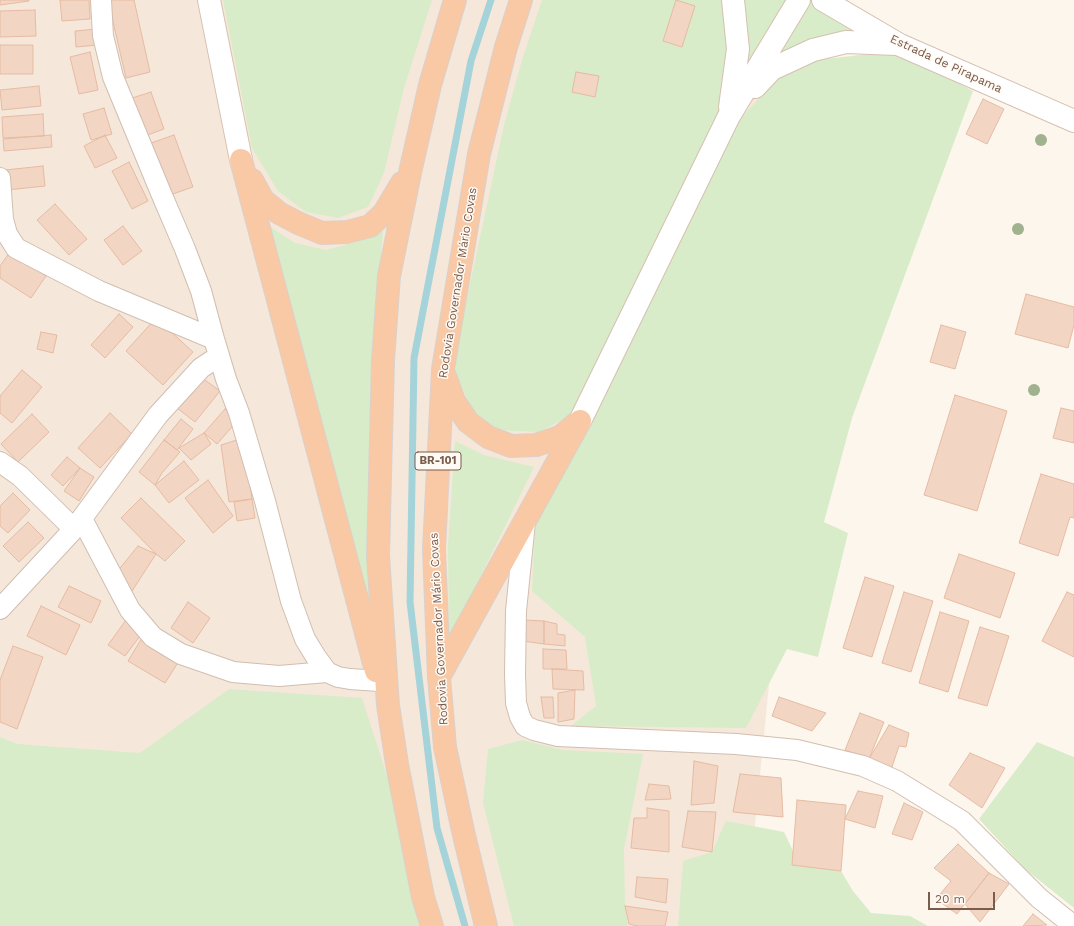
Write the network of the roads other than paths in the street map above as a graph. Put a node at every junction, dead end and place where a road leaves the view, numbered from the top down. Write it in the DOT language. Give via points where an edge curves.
graph roads {
  1 [pos="100,0"];
  2 [pos="209,0"];
  3 [pos="455,0"];
  4 [pos="521,0"];
  5 [pos="733,0"];
  6 [pos="799,0"];
  7 [pos="822,0"];
  8 [pos="900,44"];
  9 [pos="729,116"];
  10 [pos="1074,121"];
  11 [pos="241,160"];
  12 [pos="411,168"];
  13 [pos="0,178"];
  14 [pos="216,348"];
  15 [pos="443,369"];
  16 [pos="580,422"];
  17 [pos="0,462"];
  18 [pos="525,522"];
  19 [pos="78,524"];
  20 [pos="0,609"];
  21 [pos="327,672"];
  22 [pos="439,677"];
  23 [pos="379,681"];
  24 [pos="388,705"];
  25 [pos="432,926"];
  26 [pos="486,926"];
  27 [pos="1074,926"];
  1 -- 14 [label="street" via="102,36 113,77 201,291"];
  2 -- 11 [label="main road"];
  3 -- 12 [label="highway" via="430,85"];
  4 -- 15 [label="highway, Rodovia Governador Mário Covas / BR-101" via="506,47 479,154"];
  5 -- 9 [label="main road" via="738,49"];
  6 -- 9 [label="main road"];
  7 -- 8 [label="main road, Estrada de Pirapama"];
  8 -- 9 [label="main road" via="846,42 813,50 772,69"];
  8 -- 10 [label="main road, Estrada de Pirapama"];
  9 -- 16 [label="main road"];
  11 -- 12 [label="highway" via="263,200 279,213 322,233 347,232 370,226 384,213"];
  11 -- 23 [label="highway"];
  12 -- 24 [label="highway" via="389,276 383,360 378,555"];
  13 -- 14 [label="street" via="7,234 16,248"];
  14 -- 19 [label="street" via="158,415"];
  14 -- 21 [label="street" via="239,413 291,601 305,639"];
  15 -- 16 [label="highway" via="454,401 468,422 488,437 511,446 536,445 560,437"];
  15 -- 22 [label="highway, Rodovia Governador Mário Covas / BR-101" via="434,549"];
  16 -- 18 [label="highway"];
  17 -- 19 [label="street"];
  18 -- 22 [label="highway"];
  18 -- 27 [label="street" via="516,611 515,674 516,703 520,718 526,726 558,736 736,744 798,750 863,766 897,781 962,821 1039,898"];
  19 -- 20 [label="street"];
  19 -- 21 [label="street" via="130,610 153,637 181,654 233,672 279,676"];
  21 -- 23 [label="street" via="338,677"];
  22 -- 26 [label="highway, Rodovia Governador Mário Covas / BR-101" via="445,747 462,831"];
  23 -- 24 [label="highway"];
  24 -- 25 [label="highway" via="423,897"];
}
